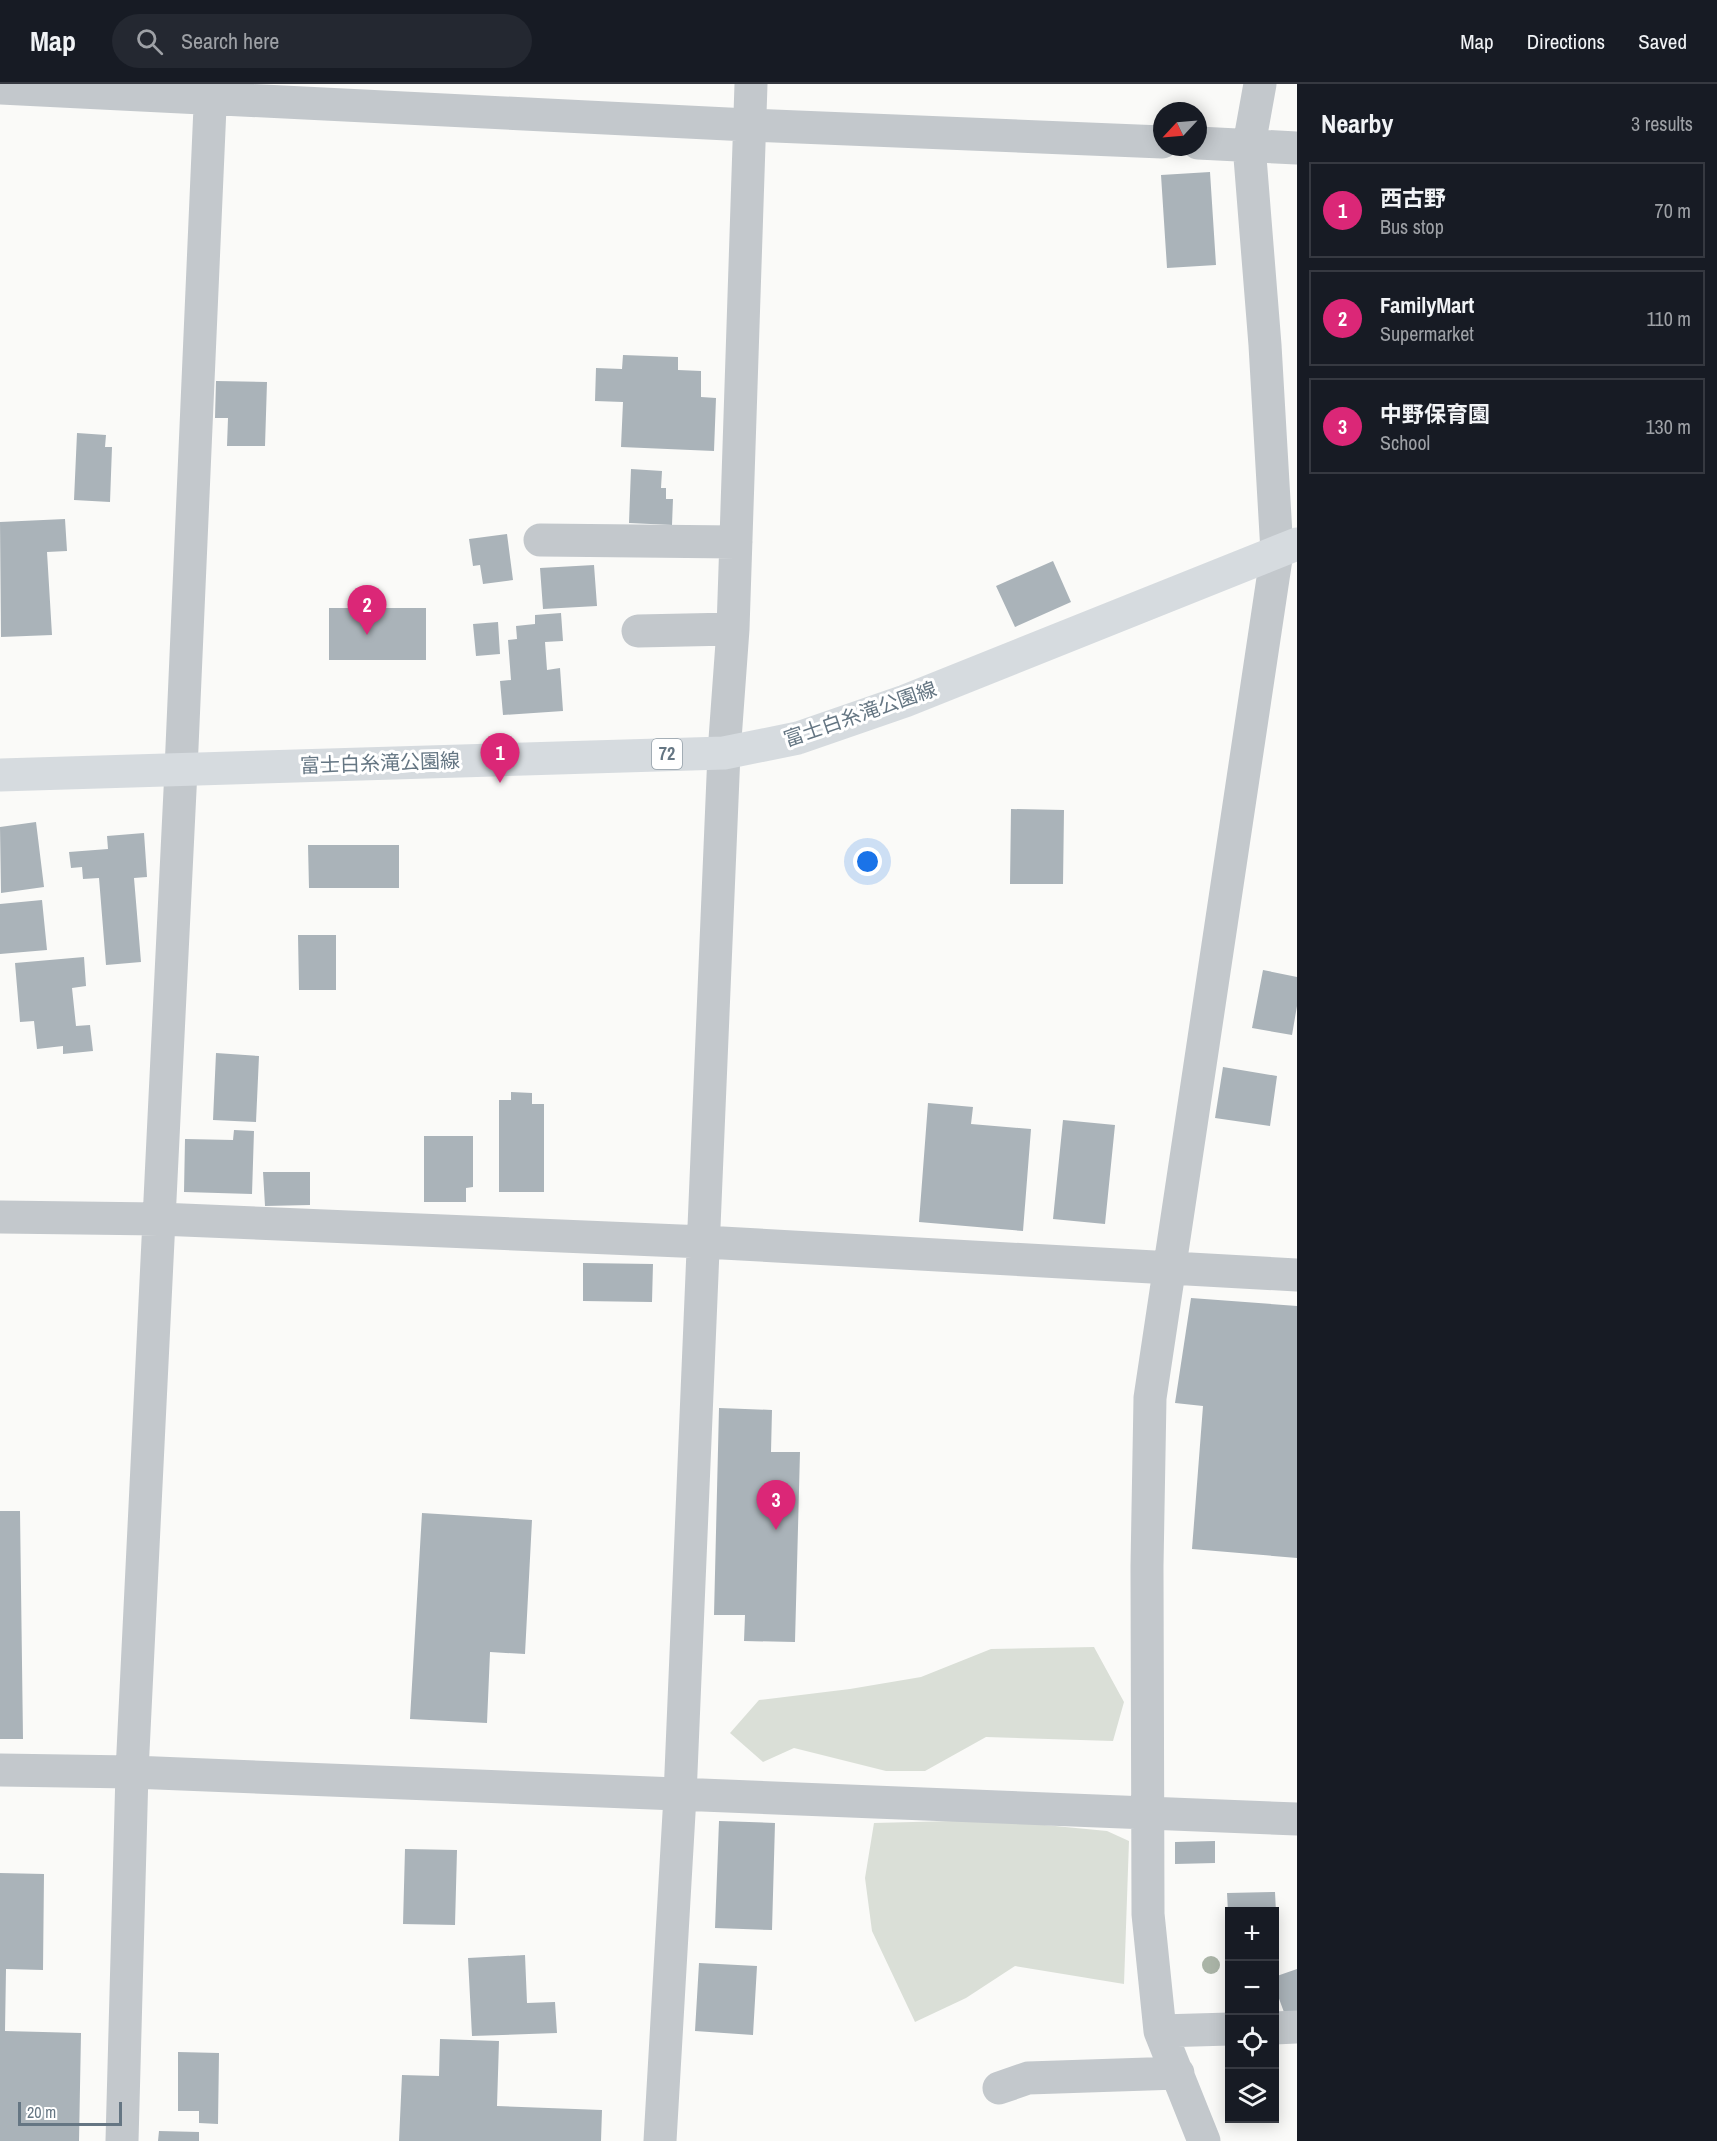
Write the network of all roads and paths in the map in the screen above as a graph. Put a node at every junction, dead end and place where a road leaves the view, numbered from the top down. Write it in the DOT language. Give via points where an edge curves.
graph roads {
  1 [pos="751,84"];
  2 [pos="1260,84"];
  3 [pos="0,88"];
  4 [pos="210,90"];
  5 [pos="748,125"];
  6 [pos="1153,142"];
  7 [pos="1207,143"];
  8 [pos="1249,145"];
  9 [pos="1297,148"];
  10 [pos="540,540"];
  11 [pos="736,542"];
  12 [pos="1287,548"];
  13 [pos="733,629"];
  14 [pos="638,631"];
  15 [pos="724,753"];
  16 [pos="181,770"];
  17 [pos="0,775"];
  18 [pos="0,1217"];
  19 [pos="159,1220"];
  20 [pos="704,1242"];
  21 [pos="1168,1269"];
  22 [pos="1297,1275"];
  23 [pos="0,1770"];
  24 [pos="132,1772"];
  25 [pos="680,1796"];
  26 [pos="1149,1812"];
  27 [pos="1297,1819"];
  28 [pos="1297,2027"];
  29 [pos="1279,2028"];
  30 [pos="1225,2029"];
  31 [pos="1160,2031"];
  32 [pos="1178,2073"];
  33 [pos="999,2088"];
  34 [pos="122,2141"];
  35 [pos="660,2141"];
  36 [pos="1204,2141"];
  1 -- 5 [label="street"];
  2 -- 8 [label="street"];
  3 -- 4 [label="street"];
  4 -- 5 [label="street"];
  4 -- 16 [label="street"];
  5 -- 6 [label="street"];
  5 -- 11 [label="street"];
  7 -- 8 [label="street"];
  8 -- 9 [label="street"];
  8 -- 12 [label="street"];
  10 -- 11 [label="street"];
  11 -- 13 [label="street"];
  12 -- 15 [label="main road, 富士白糸滝公園線 / 72" via="895,705 798,738"];
  12 -- 21 [label="street"];
  13 -- 14 [label="street"];
  13 -- 15 [label="street"];
  15 -- 16 [label="main road, 富士白糸滝公園線 / 72"];
  15 -- 20 [label="street"];
  16 -- 17 [label="main road, 富士白糸滝公園線 / 72"];
  16 -- 19 [label="street"];
  18 -- 19 [label="street"];
  19 -- 20 [label="street"];
  19 -- 24 [label="street"];
  20 -- 21 [label="street"];
  20 -- 25 [label="street"];
  21 -- 22 [label="street"];
  21 -- 26 [label="street" via="1150,1398"];
  23 -- 24 [label="street"];
  24 -- 25 [label="street"];
  24 -- 34 [label="street"];
  25 -- 26 [label="street"];
  25 -- 35 [label="street"];
  26 -- 27 [label="street"];
  26 -- 31 [label="street" via="1148,1914"];
  28 -- 29 [label="street"];
  30 -- 31 [label="street"];
  31 -- 32 [label="street"];
  32 -- 33 [label="street" via="1028,2078"];
  32 -- 36 [label="street"];
}
